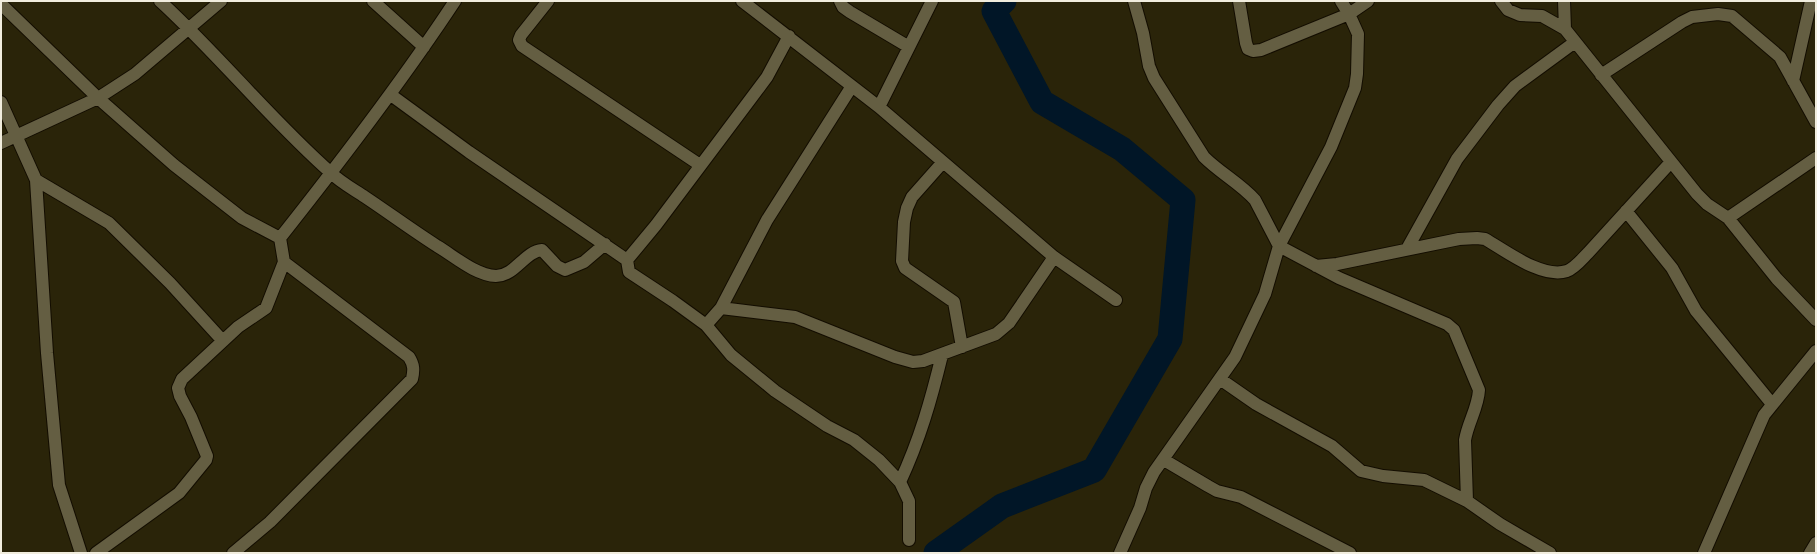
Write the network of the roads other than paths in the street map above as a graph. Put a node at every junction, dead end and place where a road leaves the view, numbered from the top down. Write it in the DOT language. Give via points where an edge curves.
graph roads {
  1 [pos="160,1"];
  2 [pos="221,1"];
  3 [pos="373,1"];
  4 [pos="455,1"];
  5 [pos="548,1"];
  6 [pos="742,1"];
  7 [pos="840,1"];
  8 [pos="932,1"];
  9 [pos="1134,1"];
  10 [pos="1239,1"];
  11 [pos="1341,1"];
  12 [pos="1368,1"];
  13 [pos="1501,1"];
  14 [pos="1564,1"];
  15 [pos="1811,1"];
  16 [pos="1,4"];
  17 [pos="1349,14"];
  18 [pos="190,28"];
  19 [pos="1565,29"];
  20 [pos="789,36"];
  21 [pos="1575,42"];
  22 [pos="909,47"];
  23 [pos="424,48"];
  24 [pos="1601,75"];
  25 [pos="1793,81"];
  26 [pos="852,86"];
  27 [pos="391,95"];
  28 [pos="98,98"];
  29 [pos="1,102"];
  30 [pos="880,107"];
  31 [pos="1816,122"];
  32 [pos="16,136"];
  33 [pos="1,143"];
  34 [pos="1816,158"];
  35 [pos="944,162"];
  36 [pos="1670,163"];
  37 [pos="700,165"];
  38 [pos="331,174"];
  39 [pos="36,180"];
  40 [pos="1626,211"];
  41 [pos="1728,218"];
  42 [pos="280,238"];
  43 [pos="605,244"];
  44 [pos="1279,246"];
  45 [pos="1407,249"];
  46 [pos="1054,257"];
  47 [pos="627,260"];
  48 [pos="284,262"];
  49 [pos="1316,266"];
  50 [pos="1116,300"];
  51 [pos="721,308"];
  52 [pos="1816,320"];
  53 [pos="706,325"];
  54 [pos="222,340"];
  55 [pos="962,347"];
  56 [pos="1816,351"];
  57 [pos="942,355"];
  58 [pos="1220,379"];
  59 [pos="1772,404"];
  60 [pos="1164,460"];
  61 [pos="900,482"];
  62 [pos="1467,501"];
  63 [pos="909,540"];
  64 [pos="1816,544"];
  65 [pos="1122,552"];
  66 [pos="81,553"];
  67 [pos="96,553"];
  68 [pos="233,553"];
  69 [pos="1350,553"];
  70 [pos="1550,553"];
  71 [pos="1704,553"];
  72 [pos="1810,553"];
  1 -- 18 [label="street"];
  2 -- 18 [label="street"];
  3 -- 23 [label="street"];
  4 -- 23 [label="street"];
  5 -- 37 [label="street" via="521,35 519,40 522,46"];
  6 -- 20 [label="street"];
  7 -- 22 [label="street" via="850,12"];
  8 -- 22 [label="street"];
  9 -- 44 [label="street" via="1144,33 1149,66 1161,90 1204,157 1255,200"];
  10 -- 17 [label="street" via="1246,43 1248,49 1253,51"];
  11 -- 17 [label="street"];
  12 -- 17 [label="street"];
  13 -- 19 [label="street" via="1508,10 1520,15 1542,16"];
  14 -- 19 [label="street"];
  15 -- 25 [label="street"];
  16 -- 28 [label="street"];
  17 -- 44 [label="street" via="1358,34 1355,88 1331,147"];
  18 -- 28 [label="street" via="135,74"];
  18 -- 38 [label="street" via="267,112"];
  19 -- 21 [label="street"];
  20 -- 26 [label="street"];
  20 -- 37 [label="street" via="767,77"];
  21 -- 24 [label="street"];
  21 -- 45 [label="street" via="1515,86 1498,104 1457,159"];
  22 -- 30 [label="street"];
  23 -- 27 [label="street"];
  24 -- 25 [label="street" via="1682,22 1692,17 1718,14 1732,16 1757,36 1780,57"];
  24 -- 36 [label="street"];
  25 -- 31 [label="street"];
  26 -- 30 [label="street"];
  26 -- 51 [label="street" via="767,220"];
  27 -- 38 [label="street"];
  27 -- 43 [label="street"];
  28 -- 32 [label="street"];
  28 -- 42 [label="street" via="174,165 242,218"];
  29 -- 32 [label="street"];
  30 -- 35 [label="street"];
  32 -- 33 [label="street"];
  32 -- 39 [label="street"];
  34 -- 41 [label="street"];
  35 -- 46 [label="street"];
  35 -- 55 [label="street" via="912,198 907,208 902,261 905,268 954,302"];
  36 -- 40 [label="street"];
  36 -- 41 [label="street" via="1707,204"];
  37 -- 47 [label="street"];
  38 -- 42 [label="street"];
  38 -- 43 [label="street" via="415,232 477,270 490,275 498,276 517,267 537,250 542,250 557,266 565,270 584,262"];
  39 -- 54 [label="street" via="108,223 170,283"];
  39 -- 66 [label="street" via="47,353 59,484"];
  40 -- 45 [label="street" via="1574,267 1566,271 1540,270 1484,239 1477,238"];
  40 -- 59 [label="street" via="1672,268 1696,311"];
  41 -- 52 [label="street" via="1777,279"];
  42 -- 48 [label="street"];
  43 -- 47 [label="street"];
  44 -- 49 [label="street"];
  44 -- 58 [label="street" via="1265,294 1235,357"];
  45 -- 49 [label="street"];
  46 -- 50 [label="street"];
  46 -- 55 [label="street" via="1009,323 996,334"];
  47 -- 53 [label="street" via="629,272"];
  48 -- 54 [label="street" via="266,308"];
  48 -- 68 [label="street" via="409,357 414,372 412,379 270,522"];
  49 -- 62 [label="street" via="1447,324 1454,330 1479,390 1478,401 1465,440"];
  51 -- 53 [label="street"];
  51 -- 57 [label="street" via="795,317 913,362"];
  53 -- 61 [label="street" via="736,360 775,391 854,440 879,460"];
  54 -- 67 [label="street" via="182,379 178,388 207,456 206,460 179,493"];
  55 -- 57 [label="street"];
  56 -- 59 [label="street"];
  57 -- 61 [label="street" via="927,416"];
  58 -- 60 [label="street"];
  58 -- 62 [label="street" via="1256,404 1332,446 1361,470 1383,476 1424,480"];
  59 -- 71 [label="street" via="1764,416"];
  60 -- 65 [label="street" via="1146,488"];
  60 -- 69 [label="street" via="1217,491 1241,497"];
  61 -- 63 [label="street" via="910,501"];
  62 -- 70 [label="street"];
  64 -- 72 [label="street"];
}
